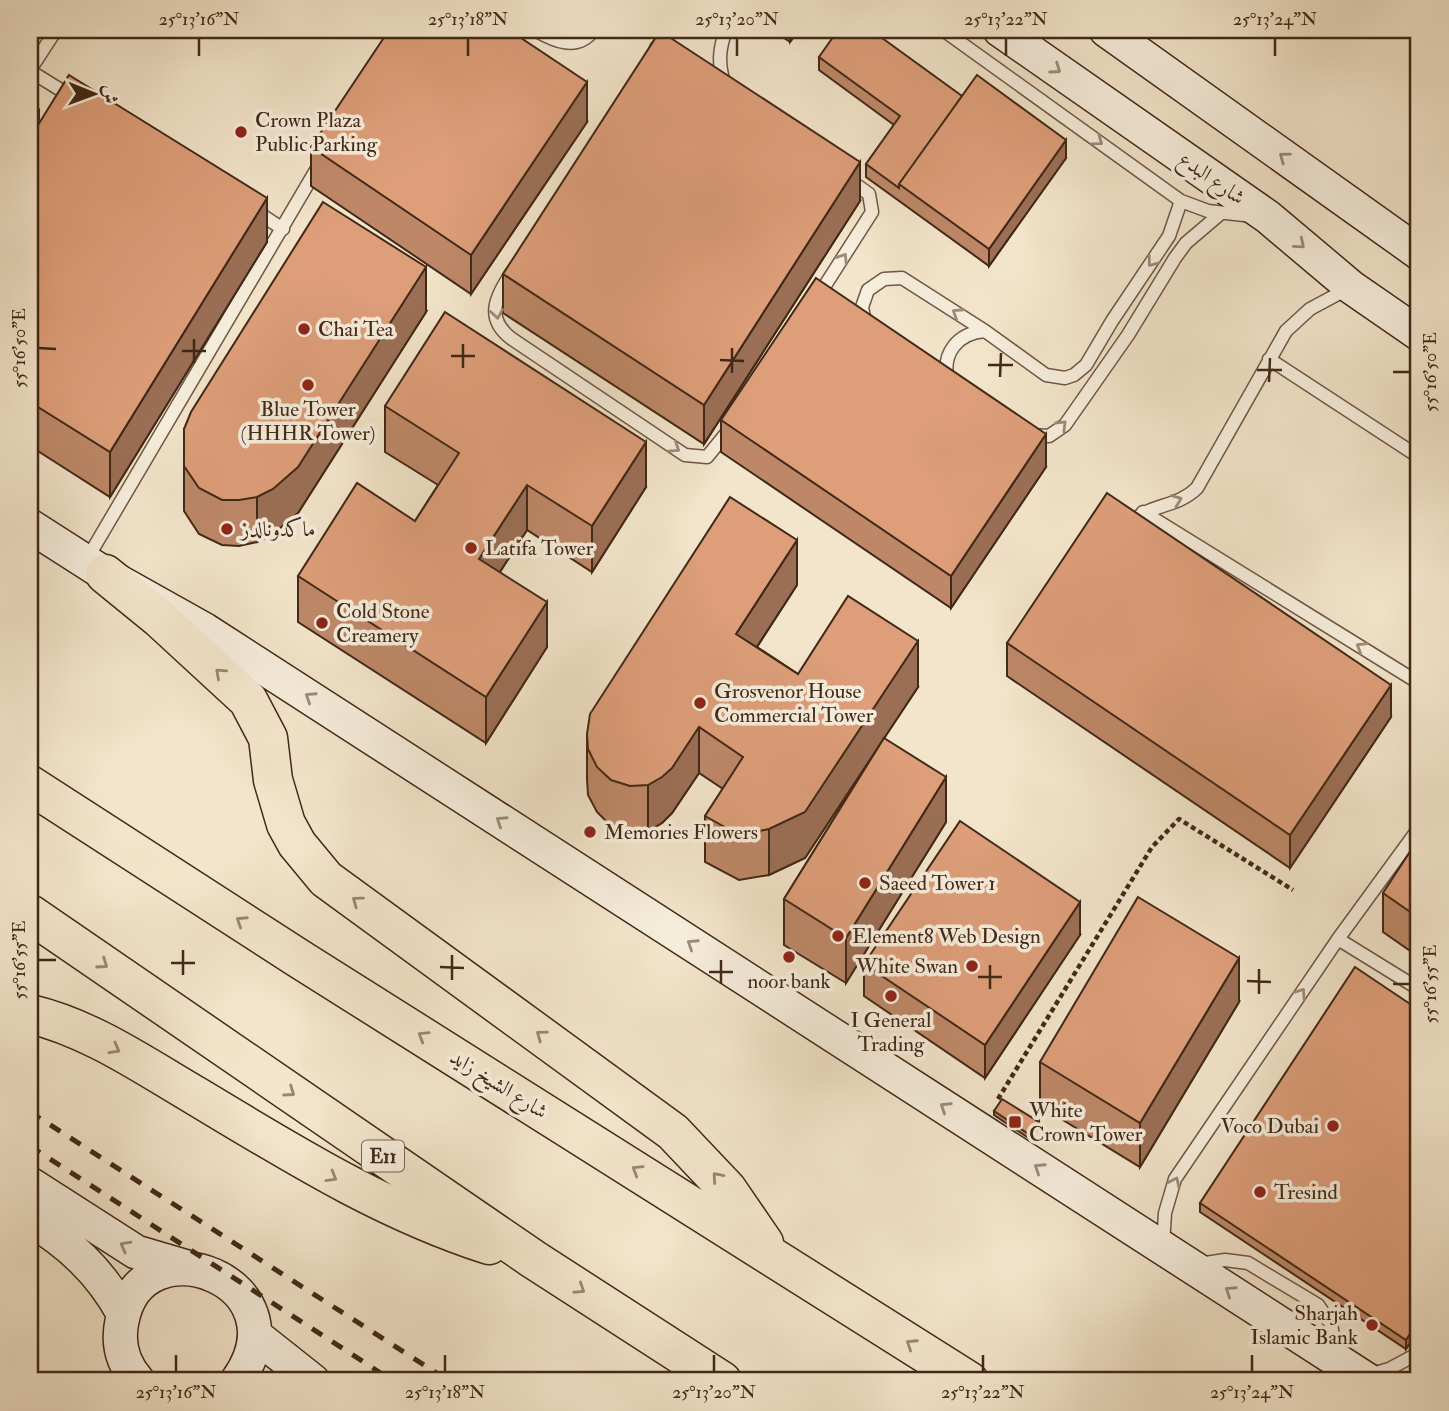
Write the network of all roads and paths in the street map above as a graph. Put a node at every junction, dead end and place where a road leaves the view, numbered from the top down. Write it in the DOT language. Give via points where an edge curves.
graph roads {
  1 [pos="56,30"];
  2 [pos="535,30"];
  3 [pos="594,30"];
  4 [pos="672,30"];
  5 [pos="726,30"];
  6 [pos="943,30"];
  7 [pos="1000,30"];
  8 [pos="1106,30"];
  9 [pos="649,57"];
  10 [pos="30,71"];
  11 [pos="730,94"];
  12 [pos="87,107"];
  13 [pos="329,147"];
  14 [pos="839,173"];
  15 [pos="237,200"];
  16 [pos="1181,201"];
  17 [pos="1220,214"];
  18 [pos="1268,217"];
  19 [pos="283,229"];
  20 [pos="1419,253"];
  21 [pos="516,265"];
  22 [pos="1351,287"];
  23 [pos="808,311"];
  24 [pos="985,331"];
  25 [pos="873,333"];
  26 [pos="1419,334"];
  27 [pos="1269,359"];
  28 [pos="1086,365"];
  29 [pos="1100,374"];
  30 [pos="949,383"];
  31 [pos="740,413"];
  32 [pos="1023,430"];
  33 [pos="1419,457"];
  34 [pos="1143,512"];
  35 [pos="30,526"];
  36 [pos="1121,534"];
  37 [pos="95,568"];
  38 [pos="1419,683"];
  39 [pos="30,785"];
  40 [pos="1419,828"];
  41 [pos="1293,890"];
  42 [pos="30,914"];
  43 [pos="1338,940"];
  44 [pos="1419,989"];
  45 [pos="30,1014"];
  46 [pos="998,1099"];
  47 [pos="30,1184"];
  48 [pos="30,1219"];
  49 [pos="770,1253"];
  50 [pos="1176,1257"];
  51 [pos="533,1259"];
  52 [pos="189,1268"];
  53 [pos="123,1312"];
  54 [pos="255,1335"];
  55 [pos="1419,1353"];
  56 [pos="117,1367"];
  57 [pos="1357,1373"];
  58 [pos="138,1381"];
  59 [pos="237,1381"];
  60 [pos="313,1381"];
  61 [pos="722,1381"];
  62 [pos="969,1381"];
  1 -- 10 [label="lane"];
  2 -- 3 [label="lane" via="551,40 572,43"];
  4 -- 9 [label="lane"];
  5 -- 11 [label="lane" via="719,67"];
  6 -- 16 [label="lane, one-way"];
  7 -- 18 [label="street, شارع البدع, one-way"];
  20 -- 8 [label="street, one-way"];
  10 -- 12 [label="lane"];
  13 -- 19 [label="lane"];
  23 -- 14 [label="lane, one-way" via="872,212 869,194"];
  15 -- 19 [label="lane"];
  16 -- 17 [label="lane"];
  16 -- 28 [label="lane, one-way" via="1166,243"];
  17 -- 18 [label="lane"];
  17 -- 29 [label="lane" via="1186,243"];
  18 -- 22 [label="street, شارع البدع, one-way"];
  19 -- 37 [label="lane"];
  21 -- 31 [label="lane, one-way" via="495,298 493,310 503,332 685,456 700,459 713,453"];
  22 -- 26 [label="street, شارع البدع"];
  22 -- 27 [label="lane" via="1297,319"];
  24 -- 25 [label="lane, one-way" via="911,282 893,277 875,284 864,298 863,317"];
  24 -- 28 [label="lane" via="1046,375 1065,378"];
  24 -- 30 [label="lane" via="956,342 946,362"];
  27 -- 33 [label="lane"];
  34 -- 27 [label="lane, one-way" via="1179,502 1197,488"];
  28 -- 29 [label="lane"];
  32 -- 29 [label="lane, one-way" via="1040,437 1058,432"];
  34 -- 36 [label="lane"];
  38 -- 34 [label="lane, one-way"];
  35 -- 37 [label="street"];
  49 -- 37 [label="highway, one-way" via="727,1189 673,1132 326,879 286,824 273,780 268,738 248,700 159,618"];
  50 -- 37 [label="street, one-way" via="205,630"];
  49 -- 39 [label="highway, شارع الشيخ زايد, one-way"];
  40 -- 43 [label="lane"];
  41 -- 46 [label="path" via="1179,819 1152,847"];
  42 -- 51 [label="highway, E11, one-way"];
  43 -- 44 [label="lane"];
  50 -- 43 [label="lane, one-way" via="1165,1213 1175,1179"];
  45 -- 51 [label="highway, one-way" via="103,1042 384,1204"];
  52 -- 47 [label="street, one-way" via="136,1252"];
  48 -- 53 [label="street" via="85,1260"];
  62 -- 49 [label="highway, شارع الشيخ زايد, one-way"];
  57 -- 50 [label="street, one-way"];
  51 -- 61 [label="highway, E11, one-way"];
  52 -- 53 [label="street" via="168,1270 149,1279"];
  52 -- 54 [label="street" via="228,1281 251,1314"];
  53 -- 56 [label="street"];
  54 -- 59 [label="street" via="249,1360"];
  54 -- 60 [label="street"];
  55 -- 57 [label="lane" via="1389,1369"];
  56 -- 58 [label="street" via="129,1370"];
}
